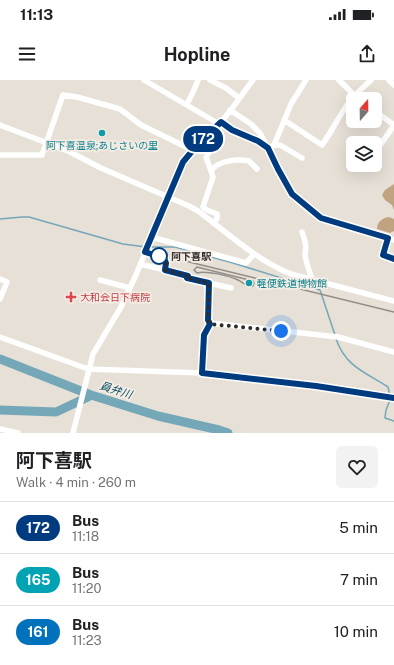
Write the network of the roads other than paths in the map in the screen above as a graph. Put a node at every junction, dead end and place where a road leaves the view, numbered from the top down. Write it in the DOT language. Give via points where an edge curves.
graph roads {
  1 [pos="144,80"];
  2 [pos="198,80"];
  3 [pos="210,80"];
  4 [pos="253,80"];
  5 [pos="306,80"];
  6 [pos="338,80"];
  7 [pos="371,80"];
  8 [pos="389,80"];
  9 [pos="394,85"];
  10 [pos="351,92"];
  11 [pos="361,92"];
  12 [pos="239,98"];
  13 [pos="187,104"];
  14 [pos="346,108"];
  15 [pos="230,110"];
  16 [pos="382,116"];
  17 [pos="284,120"];
  18 [pos="220,123"];
  19 [pos="0,125"];
  20 [pos="394,125"];
  21 [pos="212,130"];
  22 [pos="46,142"];
  23 [pos="382,143"];
  24 [pos="274,145"];
  25 [pos="269,148"];
  26 [pos="192,150"];
  27 [pos="0,155"];
  28 [pos="302,158"];
  29 [pos="257,169"];
  30 [pos="211,171"];
  31 [pos="168,197"];
  32 [pos="213,223"];
  33 [pos="302,232"];
  34 [pos="151,237"];
  35 [pos="391,239"];
  36 [pos="147,248"];
  37 [pos="254,254"];
  38 [pos="394,259"];
  39 [pos="140,264"];
  40 [pos="165,270"];
  41 [pos="0,279"];
  42 [pos="312,279"];
  43 [pos="100,280"];
  44 [pos="209,283"];
  45 [pos="130,288"];
  46 [pos="232,288"];
  47 [pos="0,299"];
  48 [pos="394,301"];
  49 [pos="210,324"];
  50 [pos="0,337"];
  51 [pos="394,352"];
  52 [pos="88,369"];
  53 [pos="202,373"];
  54 [pos="394,398"];
  55 [pos="0,429"];
  56 [pos="18,433"];
  57 [pos="73,433"];
  1 -- 13 [label="street"];
  2 -- 13 [label="street"];
  3 -- 12 [label="street"];
  4 -- 12 [label="street"];
  5 -- 17 [label="street"];
  6 -- 10 [label="street"];
  7 -- 11 [label="street"];
  8 -- 9 [label="street"];
  12 -- 15 [label="street"];
  13 -- 18 [label="street"];
  14 -- 17 [label="street" via="322,145"];
  15 -- 18 [label="street"];
  15 -- 25 [label="street" via="254,126"];
  16 -- 20 [label="street"];
  17 -- 24 [label="street"];
  18 -- 21 [label="street"];
  18 -- 25 [label="street"];
  19 -- 22 [label="street"];
  20 -- 23 [label="street"];
  21 -- 26 [label="street"];
  21 -- 30 [label="street" via="216,135 214,146 206,157"];
  22 -- 26 [label="street" via="63,95 68,95 120,109 141,125"];
  22 -- 27 [label="street" via="42,155"];
  22 -- 31 [label="street"];
  24 -- 25 [label="street"];
  24 -- 28 [label="street" via="280,145"];
  25 -- 35 [label="street" via="292,194 321,218"];
  26 -- 31 [label="street" via="180,167"];
  29 -- 30 [label="street" via="249,161 240,160 213,167"];
  30 -- 32 [label="street" via="213,177 203,207 217,214"];
  31 -- 32 [label="street" via="194,209"];
  31 -- 34 [label="street"];
  32 -- 37 [label="street"];
  33 -- 42 [label="street"];
  34 -- 36 [label="street"];
  34 -- 37 [label="street" via="246,263"];
  35 -- 38 [label="street" via="383,255"];
  36 -- 39 [label="street"];
  36 -- 40 [label="street" via="164,258"];
  37 -- 42 [label="street" via="281,270"];
  39 -- 40 [label="street"];
  39 -- 45 [label="street"];
  40 -- 44 [label="street"];
  41 -- 47 [label="street" via="7,282"];
  42 -- 48 [label="street"];
  43 -- 45 [label="street"];
  44 -- 46 [label="street"];
  44 -- 49 [label="street"];
  45 -- 52 [label="street" via="93,354"];
  49 -- 51 [label="street" via="338,337"];
  49 -- 53 [label="street" via="204,335"];
  50 -- 52 [label="street"];
  52 -- 53 [label="street"];
  52 -- 57 [label="street"];
  53 -- 54 [label="street"];
  55 -- 56 [label="street"];
}
